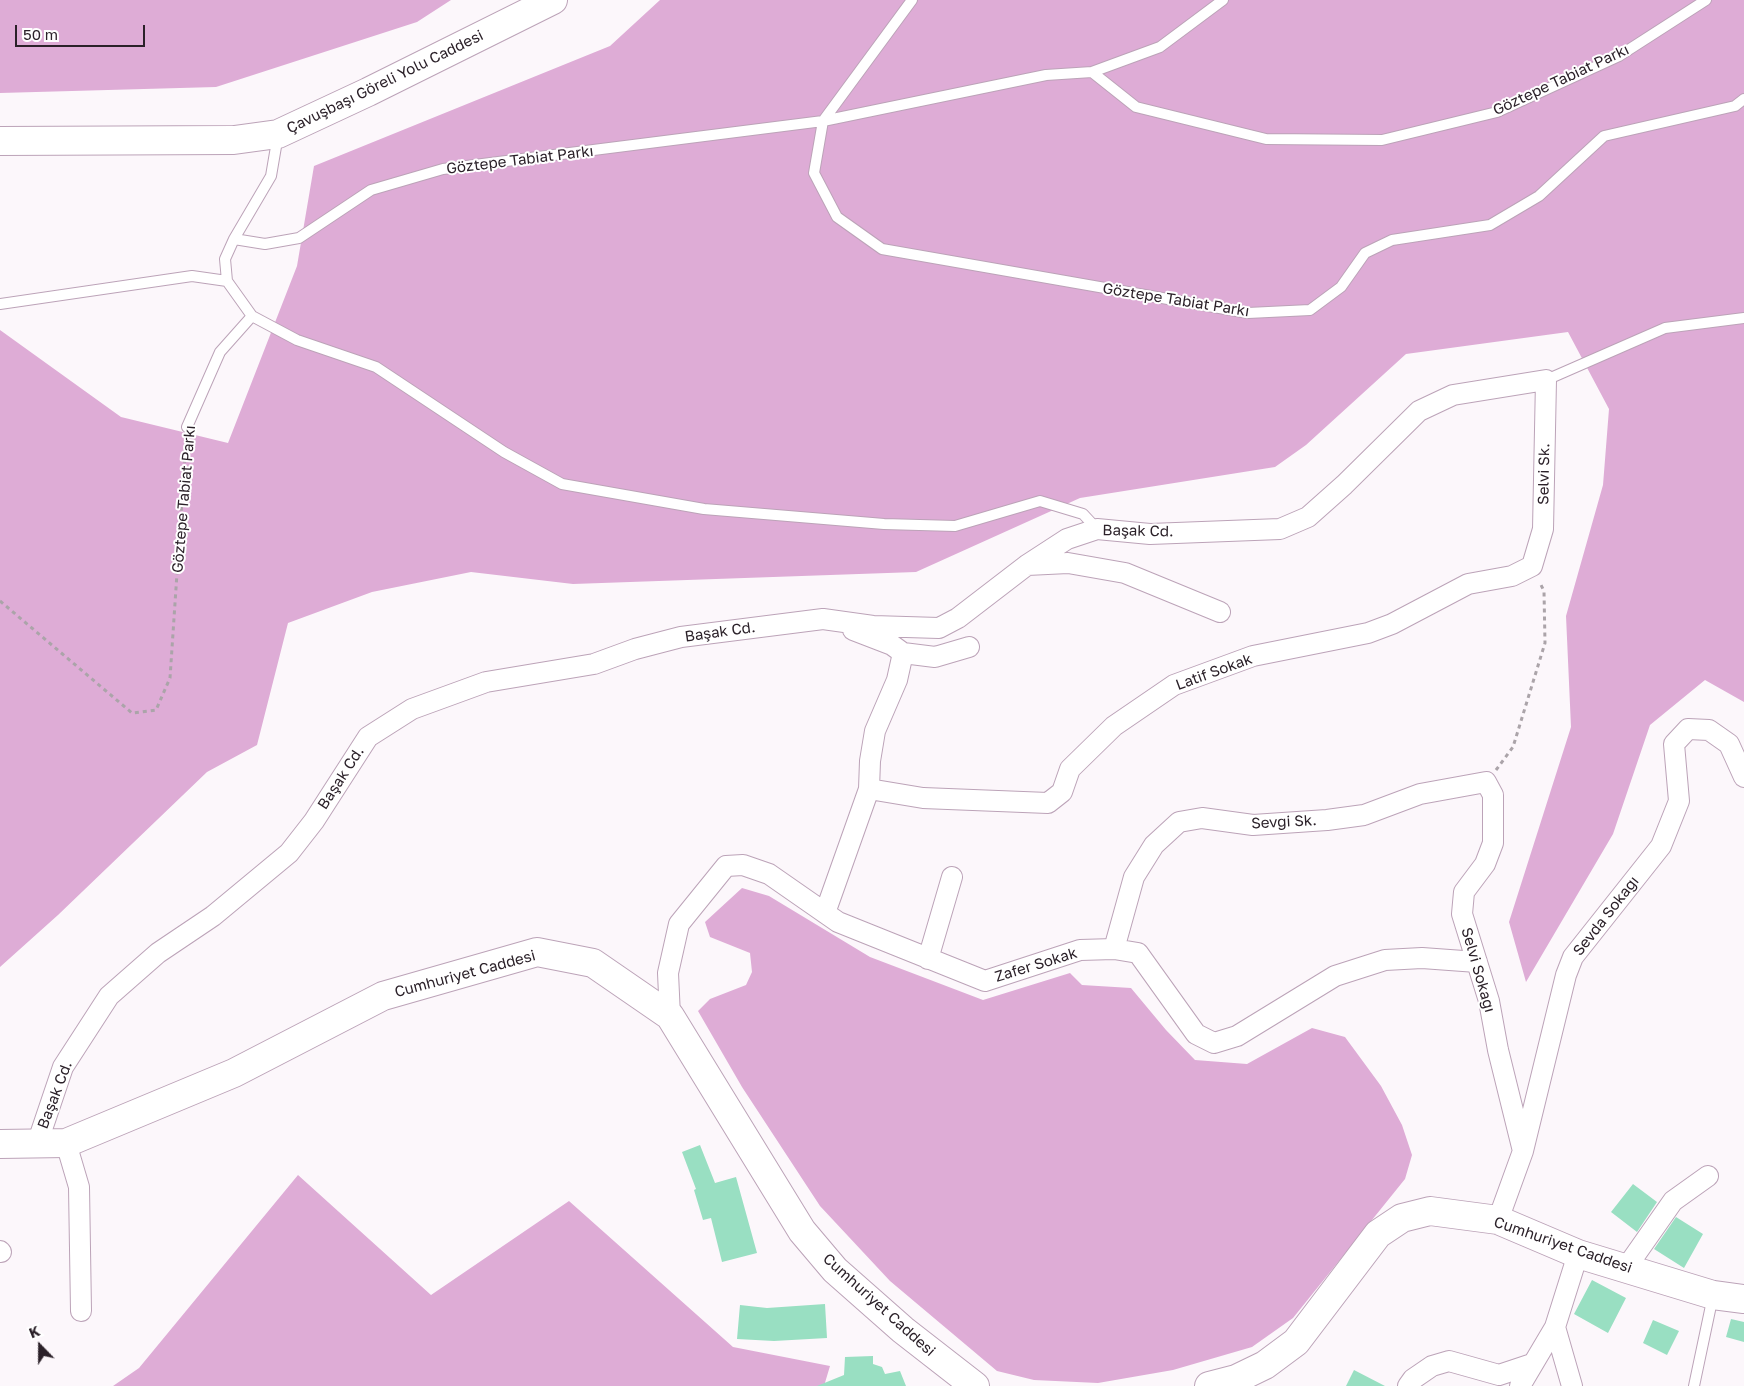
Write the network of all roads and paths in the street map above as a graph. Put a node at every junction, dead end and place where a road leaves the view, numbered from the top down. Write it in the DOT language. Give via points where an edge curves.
graph roads {
  1 [pos="553,0"];
  2 [pos="912,0"];
  3 [pos="1224,0"];
  4 [pos="1706,0"];
  5 [pos="1092,72"];
  6 [pos="1744,99"];
  7 [pos="823,121"];
  8 [pos="278,134"];
  9 [pos="0,141"];
  10 [pos="234,239"];
  11 [pos="227,281"];
  12 [pos="0,304"];
  13 [pos="252,316"];
  14 [pos="1744,318"];
  15 [pos="1546,380"];
  16 [pos="187,427"];
  17 [pos="1097,530"];
  18 [pos="1027,565"];
  19 [pos="1532,566"];
  20 [pos="0,601"];
  21 [pos="1220,612"];
  22 [pos="823,619"];
  23 [pos="969,647"];
  24 [pos="904,653"];
  25 [pos="1744,777"];
  26 [pos="869,789"];
  27 [pos="1490,789"];
  28 [pos="952,877"];
  29 [pos="826,913"];
  30 [pos="1114,949"];
  31 [pos="928,959"];
  32 [pos="1477,962"];
  33 [pos="670,1016"];
  34 [pos="66,1143"];
  35 [pos="0,1144"];
  36 [pos="37,1144"];
  37 [pos="1523,1151"];
  38 [pos="1708,1176"];
  39 [pos="1498,1220"];
  40 [pos="1578,1254"];
  41 [pos="1626,1268"];
  42 [pos="1713,1295"];
  43 [pos="1744,1299"];
  44 [pos="81,1311"];
  45 [pos="1555,1327"];
  46 [pos="1532,1364"];
  47 [pos="964,1382"];
  48 [pos="1209,1386"];
  49 [pos="1408,1386"];
  50 [pos="1520,1386"];
  51 [pos="1572,1386"];
  52 [pos="1694,1386"];
  1 -- 8 [label="main road, Çavuşbaşı Göreli Yolu Caddesi"];
  2 -- 7 [label="lane, Göztepe Tabiat Parkı"];
  3 -- 5 [label="lane, Göztepe Tabiat Parkı" via="1160,47"];
  4 -- 5 [label="lane, Göztepe Tabiat Parkı" via="1620,56 1497,112 1382,140 1266,139 1136,107"];
  5 -- 7 [label="lane, Göztepe Tabiat Parkı" via="1046,75"];
  6 -- 7 [label="lane, Göztepe Tabiat Parkı" via="1735,106 1604,136 1539,196 1490,225 1392,240 1365,252 1342,287 1310,310 1248,313 882,249 837,217 814,173"];
  7 -- 10 [label="lane, Göztepe Tabiat Parkı" via="443,169 371,190 299,238 265,244"];
  8 -- 9 [label="main road, Çavuşbaşı Göreli Yolu Caddesi" via="234,140"];
  8 -- 10 [label="lane" via="271,176"];
  10 -- 11 [label="lane" via="225,259"];
  11 -- 12 [label="lane" via="192,276"];
  11 -- 13 [label="lane"];
  13 -- 16 [label="lane, Göztepe Tabiat Parkı" via="220,352"];
  13 -- 17 [label="lane" via="297,340 376,367 504,452 562,484 704,509 884,524 955,526 1040,501 1083,514"];
  14 -- 15 [label="lane" via="1665,328"];
  15 -- 17 [label="street, Başak Cd." via="1453,395 1419,412 1308,517 1280,529 1150,534"];
  15 -- 19 [label="street, Selvi Sk." via="1543,529"];
  16 -- 20 [label="path, Göztepe Tabiat Parkı" via="170,678 156,710 132,713"];
  17 -- 18 [label="street, Başak Cd." via="1067,539"];
  18 -- 21 [label="street" via="1068,563 1125,573"];
  18 -- 22 [label="street, Başak Cd." via="958,618 939,628 873,626"];
  19 -- 26 [label="street, Latif Sokak" via="1512,576 1468,584 1368,633 1253,656 1174,685 1114,726 1070,769 1062,792 1048,803 923,798"];
  19 -- 27 [label="path" via="1544,591 1545,643 1514,747"];
  22 -- 24 [label="street"];
  22 -- 36 [label="street, Başak Cd." via="681,637 594,664 486,682 412,709 368,737 289,853 213,916 158,953 109,996 63,1067"];
  23 -- 24 [label="street" via="935,658"];
  24 -- 26 [label="street" via="897,680 875,731"];
  25 -- 37 [label="street, Sevda Sokağı" via="1729,744 1709,730 1688,729 1674,744 1679,801 1661,846 1573,958 1566,975"];
  26 -- 29 [label="street"];
  27 -- 30 [label="street, Sevgi Sk." via="1420,794 1364,815 1327,820 1253,825 1202,818 1179,822 1154,845 1134,877"];
  27 -- 32 [label="street, Selvi Sokağı" via="1493,843 1485,864 1464,892 1462,914"];
  28 -- 31 [label="street"];
  29 -- 31 [label="street, Zafer Sokak" via="838,922"];
  29 -- 33 [label="street, Zafer Sokak" via="769,874 743,865 726,866 680,924 668,973"];
  30 -- 31 [label="street, Zafer Sokak" via="1080,950 985,981"];
  30 -- 32 [label="street, Zafer Sokak" via="1138,953 1196,1034 1214,1043 1237,1036 1335,976 1385,960 1422,958"];
  32 -- 37 [label="street, Selvi Sokağı"];
  33 -- 34 [label="main road, Cumhuriyet Caddesi" via="592,963 537,952 382,996 234,1073"];
  33 -- 47 [label="main road, Cumhuriyet Caddesi" via="802,1231 835,1270"];
  34 -- 36 [label="main road, Cumhuriyet Caddesi"];
  34 -- 44 [label="street" via="79,1187"];
  35 -- 36 [label="main road, Cumhuriyet Caddesi"];
  37 -- 39 [label="street, Sevda Sokağı"];
  38 -- 41 [label="street" via="1673,1201"];
  39 -- 40 [label="main road, Cumhuriyet Caddesi"];
  39 -- 48 [label="main road, Cumhuriyet Caddesi" via="1430,1212 1402,1218 1378,1234 1296,1342 1236,1380"];
  40 -- 41 [label="main road, Cumhuriyet Caddesi"];
  40 -- 45 [label="street"];
  41 -- 42 [label="main road, Cumhuriyet Caddesi"];
  42 -- 43 [label="main road, Cumhuriyet Caddesi"];
  42 -- 52 [label="lane"];
  45 -- 46 [label="street"];
  45 -- 51 [label="street"];
  46 -- 49 [label="street" via="1499,1375 1449,1361 1432,1366"];
  46 -- 50 [label="street"];
}
